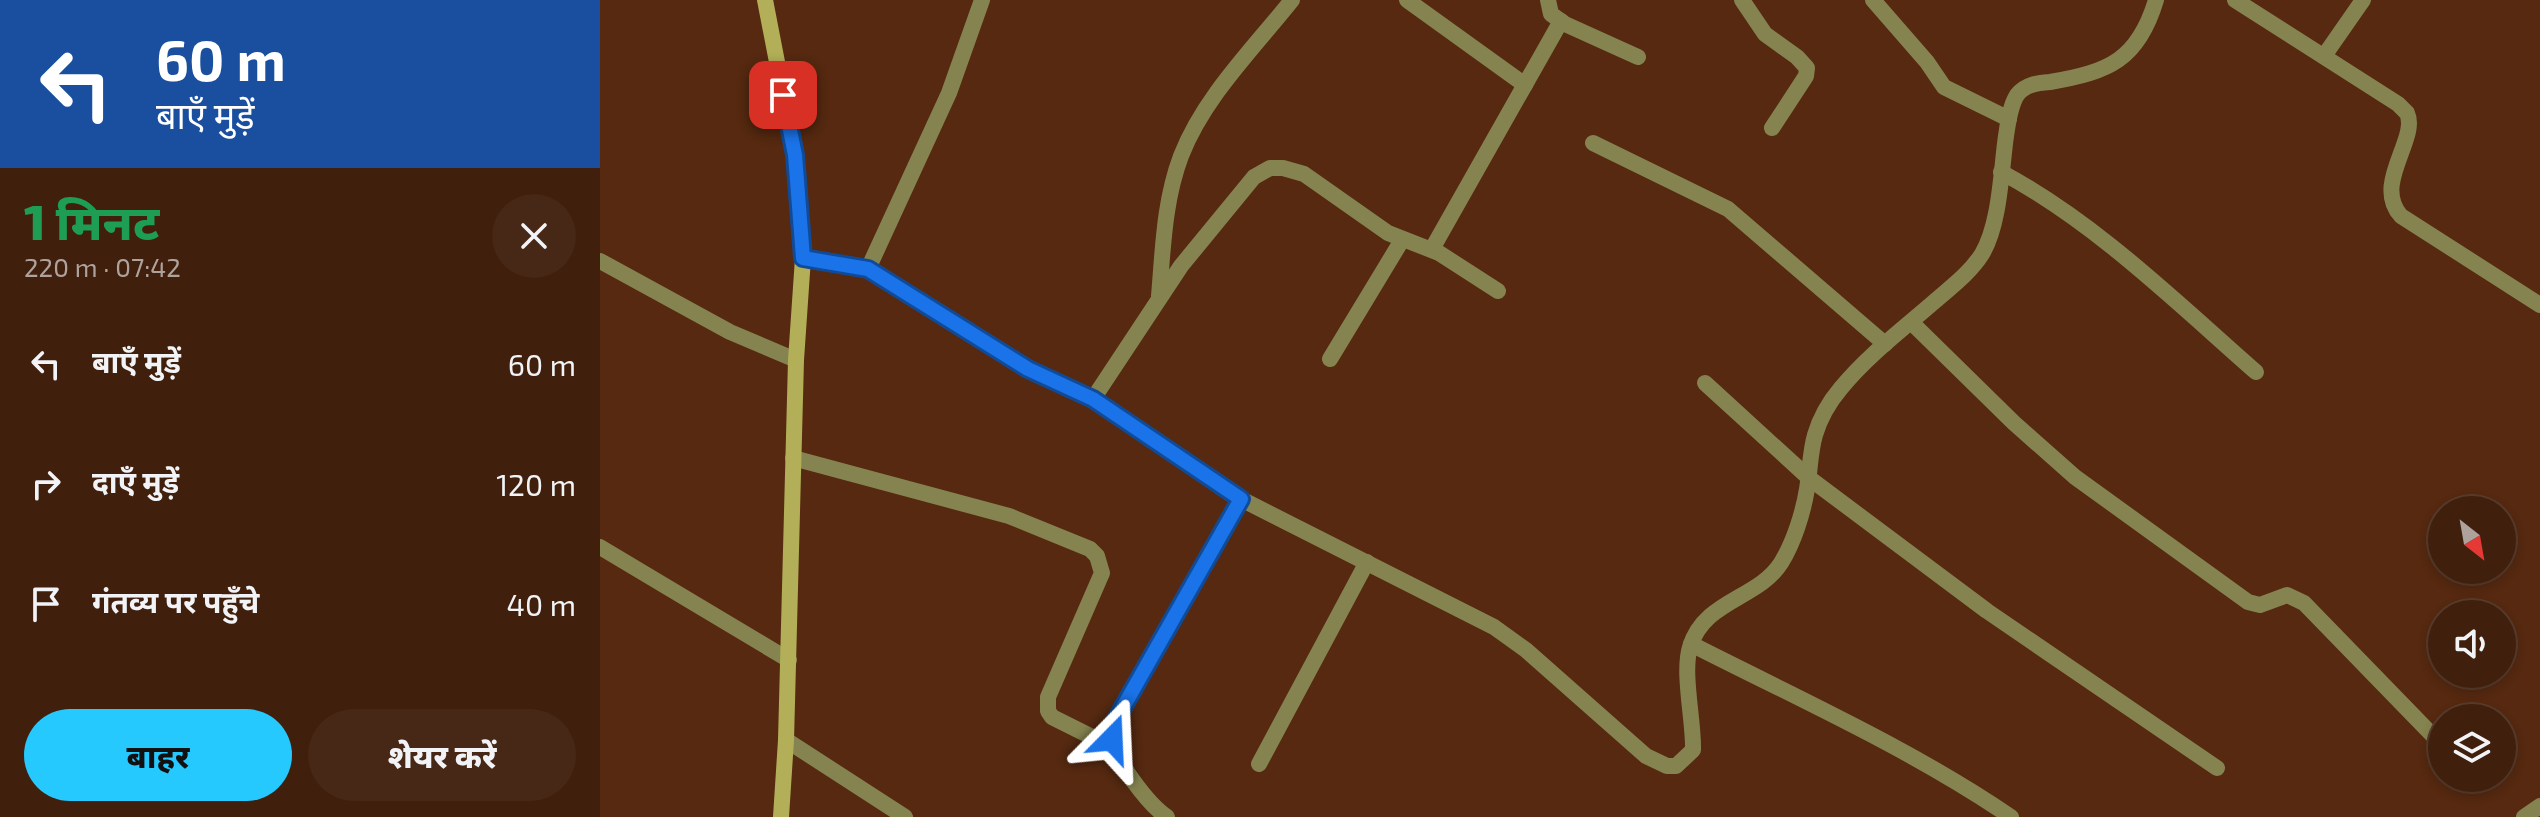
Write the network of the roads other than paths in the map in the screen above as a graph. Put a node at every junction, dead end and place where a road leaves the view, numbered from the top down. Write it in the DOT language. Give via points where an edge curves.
graph roads {
  1 [pos="765,0"];
  2 [pos="982,0"];
  3 [pos="1292,0"];
  4 [pos="1407,0"];
  5 [pos="1548,0"];
  6 [pos="1742,0"];
  7 [pos="1873,0"];
  8 [pos="2156,0"];
  9 [pos="2235,0"];
  10 [pos="2363,0"];
  11 [pos="1561,21"];
  12 [pos="2324,56"];
  13 [pos="1638,57"];
  14 [pos="1525,85"];
  15 [pos="2009,119"];
  16 [pos="1772,128"];
  17 [pos="1593,143"];
  18 [pos="2001,172"];
  19 [pos="1402,240"];
  20 [pos="1432,249"];
  21 [pos="803,258"];
  22 [pos="600,261"];
  23 [pos="868,269"];
  24 [pos="1498,291"];
  25 [pos="1159,300"];
  26 [pos="2540,305"];
  27 [pos="1911,322"];
  28 [pos="1885,344"];
  29 [pos="1330,359"];
  30 [pos="796,360"];
  31 [pos="2256,372"];
  32 [pos="1705,383"];
  33 [pos="1093,399"];
  34 [pos="793,458"];
  35 [pos="1809,478"];
  36 [pos="1241,499"];
  37 [pos="600,547"];
  38 [pos="1367,562"];
  39 [pos="1691,644"];
  40 [pos="789,660"];
  41 [pos="2428,731"];
  42 [pos="786,740"];
  43 [pos="1116,749"];
  44 [pos="1259,764"];
  45 [pos="2217,768"];
  46 [pos="2540,806"];
  47 [pos="781,817"];
  48 [pos="905,817"];
  49 [pos="1167,817"];
  50 [pos="2011,817"];
  51 [pos="2524,817"];
  1 -- 21 [label="street" via="795,155"];
  2 -- 23 [label="street" via="949,93"];
  3 -- 25 [label="street" via="1211,100 1181,156 1164,223"];
  4 -- 14 [label="street"];
  5 -- 11 [label="street" via="1551,14"];
  6 -- 16 [label="street" via="1765,34 1807,68"];
  7 -- 15 [label="street" via="1944,87"];
  8 -- 15 [label="street" via="2140,41 2125,56 2080,77 2033,84 2018,94"];
  9 -- 12 [label="street"];
  10 -- 12 [label="street"];
  11 -- 13 [label="street"];
  11 -- 14 [label="street"];
  12 -- 26 [label="street" via="2406,112 2408,124 2391,194 2401,216"];
  14 -- 20 [label="street"];
  15 -- 18 [label="street"];
  17 -- 28 [label="street" via="1728,209"];
  18 -- 27 [label="street" via="1992,231 1982,254"];
  18 -- 31 [label="street" via="2039,192 2118,251"];
  19 -- 20 [label="street"];
  19 -- 25 [label="street" via="1304,174 1270,168 1254,177"];
  19 -- 29 [label="street"];
  20 -- 24 [label="street"];
  21 -- 23 [label="street"];
  21 -- 30 [label="street"];
  22 -- 30 [label="street" via="730,332"];
  23 -- 33 [label="street" via="1028,369"];
  25 -- 33 [label="street"];
  27 -- 28 [label="street"];
  27 -- 41 [label="street" via="2075,477 2248,602 2260,605 2287,595 2304,603"];
  28 -- 35 [label="street" via="1824,412 1814,435"];
  30 -- 34 [label="street"];
  32 -- 35 [label="street"];
  33 -- 36 [label="street"];
  34 -- 40 [label="street"];
  34 -- 43 [label="street" via="1009,516 1090,549 1102,573 1048,697 1048,711"];
  35 -- 39 [label="street" via="1779,566 1767,580 1722,605"];
  35 -- 45 [label="street" via="1987,611"];
  36 -- 38 [label="street"];
  36 -- 43 [label="street" via="1113,725"];
  37 -- 40 [label="street"];
  38 -- 39 [label="street" via="1494,627 1646,756 1667,766 1676,766 1693,750"];
  38 -- 44 [label="street"];
  39 -- 50 [label="street" via="1857,728"];
  40 -- 42 [label="street"];
  42 -- 47 [label="street"];
  42 -- 48 [label="street"];
  43 -- 49 [label="street" via="1147,798"];
  46 -- 51 [label="street"];
}
